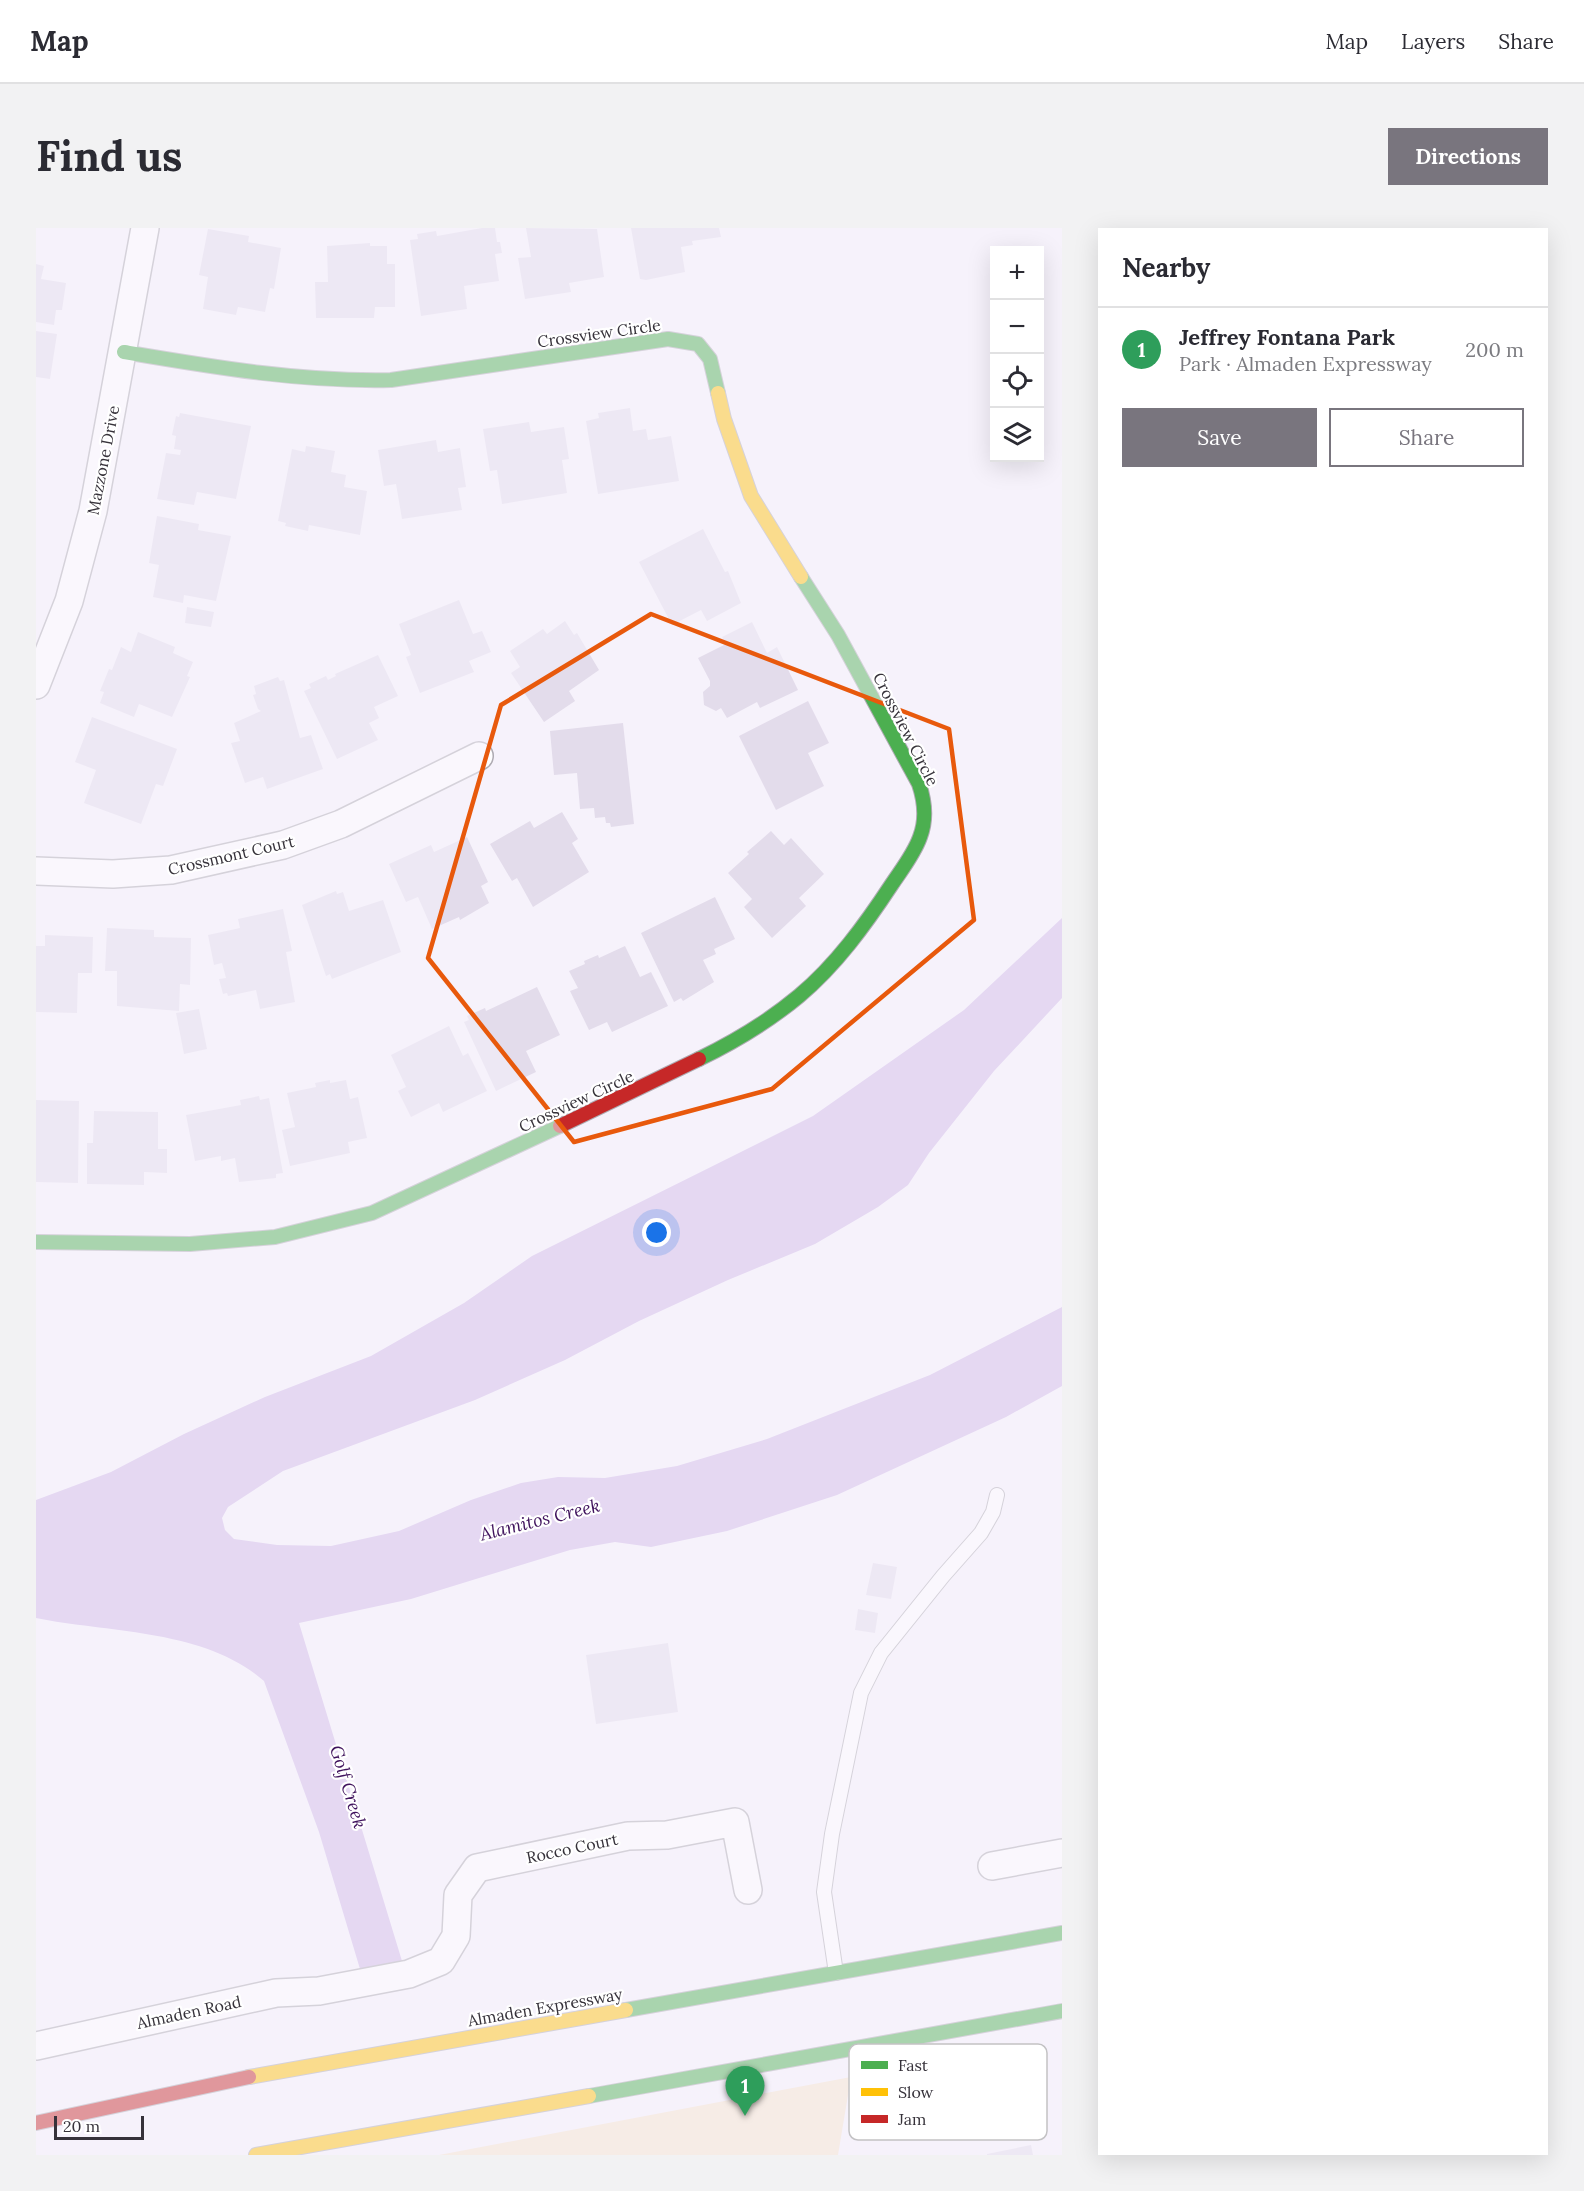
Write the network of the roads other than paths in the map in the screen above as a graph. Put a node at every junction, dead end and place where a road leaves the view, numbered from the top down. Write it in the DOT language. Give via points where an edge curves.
graph roads {
  1 [pos="145,228"];
  2 [pos="124,352"];
  3 [pos="36,685"];
  4 [pos="479,756"];
  5 [pos="36,871"];
  6 [pos="36,1242"];
  7 [pos="997,1495"];
  8 [pos="1062,1853"];
  9 [pos="992,1866"];
  10 [pos="748,1890"];
  11 [pos="1062,1933"];
  12 [pos="836,1973"];
  13 [pos="409,1974"];
  14 [pos="1062,2011"];
  15 [pos="877,2044"];
  16 [pos="36,2046"];
  17 [pos="849,2049"];
  18 [pos="36,2123"];
  19 [pos="256,2155"];
  1 -- 2 [label="street, Mazzone Drive"];
  2 -- 3 [label="street, Mazzone Drive" via="93,511 69,601"];
  2 -- 6 [label="street, Crossview Circle" via="253,374 356,382 673,339 698,344 710,359 724,419 751,496 838,635 919,784 925,816 910,857 871,916 825,973 772,1017 697,1062 435,1186 332,1225 275,1237 190,1244"];
  4 -- 5 [label="street, Crossmont Court" via="341,824 283,845 171,870 112,874"];
  7 -- 12 [label="lane" via="981,1533 881,1653 861,1694 824,1892"];
  8 -- 9 [label="street"];
  10 -- 13 [label="street, Rocco Court" via="735,1822 667,1835 628,1836 477,1868 458,1895 456,1936 441,1961"];
  11 -- 12 [label="street, Almaden Expressway"];
  12 -- 18 [label="street, Almaden Expressway" via="254,2075"];
  13 -- 16 [label="street, Almaden Road" via="319,1991 276,1993"];
  14 -- 15 [label="street"];
  17 -- 19 [label="street"];
}
